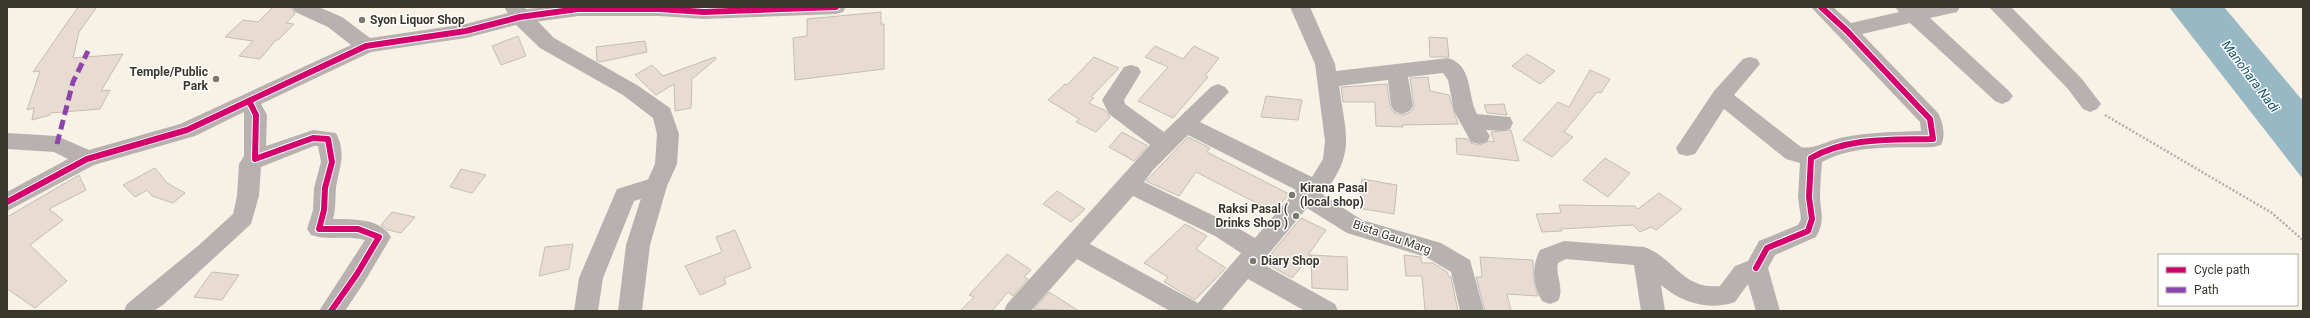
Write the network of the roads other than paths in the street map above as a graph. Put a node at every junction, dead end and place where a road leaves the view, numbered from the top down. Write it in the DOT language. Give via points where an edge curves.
graph roads {
  1 [pos="302,7"];
  2 [pos="836,7"];
  3 [pos="1300,7"];
  4 [pos="1821,7"];
  5 [pos="1950,7"];
  6 [pos="1999,7"];
  7 [pos="1910,11"];
  8 [pos="517,12"];
  9 [pos="1847,31"];
  10 [pos="366,46"];
  11 [pos="1750,64"];
  12 [pos="1131,72"];
  13 [pos="1397,72"];
  14 [pos="1326,80"];
  15 [pos="1218,92"];
  16 [pos="1721,96"];
  17 [pos="2002,96"];
  18 [pos="249,101"];
  19 [pos="2090,104"];
  20 [pos="1402,106"];
  21 [pos="1502,123"];
  22 [pos="1185,124"];
  23 [pos="7,141"];
  24 [pos="1164,144"];
  25 [pos="1688,148"];
  26 [pos="1811,158"];
  27 [pos="86,159"];
  28 [pos="255,159"];
  29 [pos="1130,185"];
  30 [pos="656,186"];
  31 [pos="1310,192"];
  32 [pos="7,202"];
  33 [pos="1073,246"];
  34 [pos="1644,256"];
  35 [pos="1251,258"];
  36 [pos="1756,268"];
  37 [pos="1550,294"];
  38 [pos="136,311"];
  39 [pos="331,311"];
  40 [pos="586,311"];
  41 [pos="630,311"];
  42 [pos="1016,311"];
  43 [pos="1191,311"];
  44 [pos="1206,311"];
  45 [pos="1326,311"];
  46 [pos="1472,311"];
  47 [pos="1653,311"];
  48 [pos="1768,311"];
  1 -- 10 [label="street" via="335,22"];
  2 -- 8 [label="street" via="704,12 659,8"];
  3 -- 14 [label="street" via="1325,64"];
  4 -- 9 [label="street"];
  5 -- 7 [label="street"];
  6 -- 19 [label="street" via="2075,84"];
  7 -- 9 [label="street"];
  7 -- 17 [label="street"];
  8 -- 10 [label="street" via="466,31 392,40"];
  8 -- 30 [label="main road" via="547,43 630,90 662,114 668,134 666,164"];
  9 -- 26 [label="street" via="1930,119 1934,139 1853,144 1821,152"];
  10 -- 18 [label="street"];
  11 -- 16 [label="street"];
  12 -- 24 [label="street" via="1113,100 1115,105 1118,110"];
  13 -- 14 [label="street"];
  13 -- 20 [label="street"];
  13 -- 21 [label="street" via="1448,65 1458,79 1465,111 1475,128"];
  14 -- 31 [label="street" via="1335,150 1329,171"];
  15 -- 22 [label="street"];
  16 -- 25 [label="street"];
  16 -- 26 [label="street" via="1794,153"];
  18 -- 27 [label="street" via="187,130"];
  18 -- 28 [label="street" via="256,115"];
  22 -- 24 [label="street"];
  22 -- 31 [label="street, Bista Gau Marg"];
  23 -- 27 [label="street" via="57,144"];
  24 -- 29 [label="street"];
  26 -- 36 [label="street" via="1808,197 1812,219 1808,231 1767,248"];
  27 -- 32 [label="street"];
  28 -- 38 [label="street" via="250,164 248,196 243,218 201,258"];
  28 -- 39 [label="street" via="313,138 328,139 332,162 318,229 347,228 373,232 379,237"];
  29 -- 33 [label="street"];
  29 -- 35 [label="street" via="1223,230"];
  30 -- 40 [label="street" via="625,194 591,278"];
  30 -- 41 [label="main road" via="638,245"];
  31 -- 35 [label="street"];
  31 -- 46 [label="street, Bista Gau Marg" via="1355,227 1433,250 1462,267"];
  33 -- 42 [label="street"];
  33 -- 43 [label="street"];
  34 -- 36 [label="street" via="1685,290 1710,298 1727,295 1743,273"];
  34 -- 37 [label="street" via="1564,250 1548,258 1545,269"];
  34 -- 47 [label="street"];
  35 -- 44 [label="street"];
  35 -- 45 [label="street"];
  36 -- 48 [label="street"];
}
